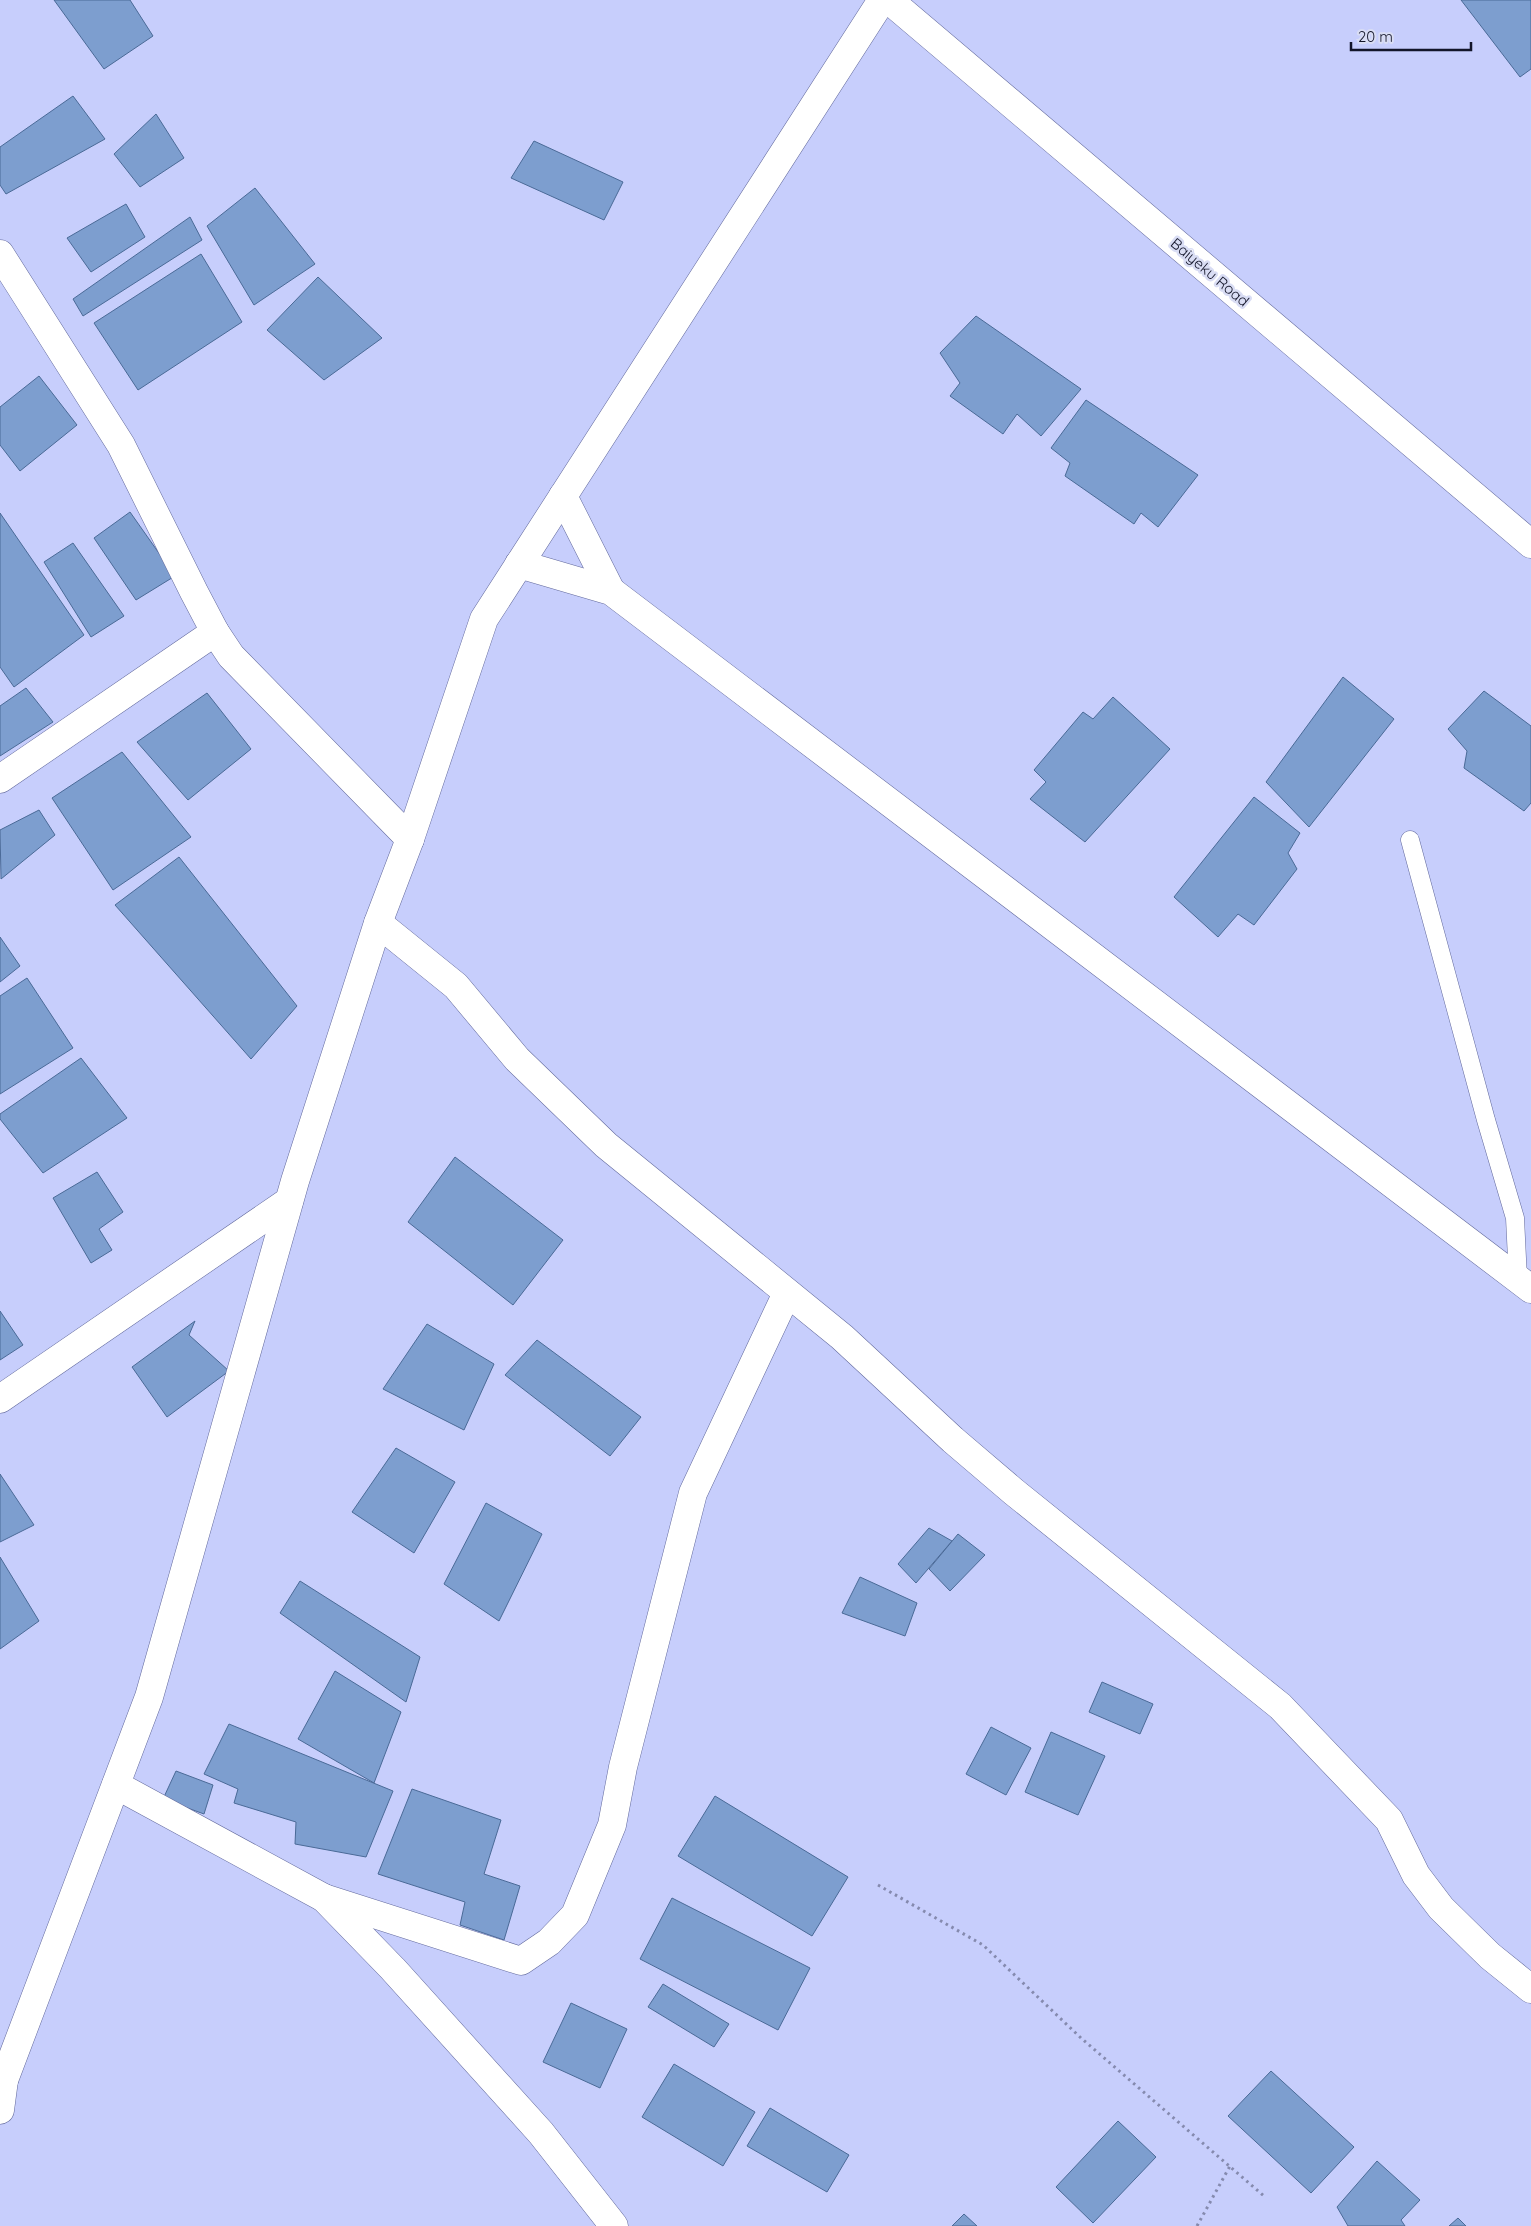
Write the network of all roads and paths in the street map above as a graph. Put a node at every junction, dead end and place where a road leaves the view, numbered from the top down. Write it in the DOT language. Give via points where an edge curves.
graph roads {
  1 [pos="882,0"];
  2 [pos="889,0"];
  3 [pos="0,254"];
  4 [pos="563,496"];
  5 [pos="1531,544"];
  6 [pos="519,564"];
  7 [pos="611,591"];
  8 [pos="215,632"];
  9 [pos="0,779"];
  10 [pos="410,839"];
  11 [pos="1410,840"];
  12 [pos="378,923"];
  13 [pos="289,1201"];
  14 [pos="1524,1284"];
  15 [pos="787,1293"];
  16 [pos="0,1399"];
  17 [pos="116,1785"];
  18 [pos="878,1885"];
  19 [pos="324,1898"];
  20 [pos="1531,1989"];
  21 [pos="2,2080"];
  22 [pos="0,2110"];
  23 [pos="1230,2166"];
  24 [pos="1264,2196"];
  25 [pos="614,2226"];
  26 [pos="1197,2226"];
  1 -- 4 [label="street"];
  2 -- 5 [label="street, Baiyeku Road"];
  3 -- 8 [label="street" via="121,446"];
  4 -- 6 [label="street"];
  4 -- 7 [label="street"];
  6 -- 7 [label="street"];
  6 -- 10 [label="street" via="484,618"];
  7 -- 14 [label="street"];
  8 -- 9 [label="street"];
  8 -- 10 [label="street" via="231,656"];
  10 -- 12 [label="street"];
  11 -- 14 [label="lane" via="1515,1218"];
  12 -- 13 [label="street"];
  12 -- 15 [label="street" via="456,986 517,1059 606,1145"];
  13 -- 16 [label="street"];
  13 -- 17 [label="street" via="149,1697"];
  15 -- 19 [label="street" via="693,1492 612,1825 575,1915 550,1942 521,1961"];
  15 -- 20 [label="street" via="842,1337 953,1440 1280,1706 1389,1820 1416,1875 1441,1908 1490,1956"];
  17 -- 19 [label="street"];
  17 -- 21 [label="street"];
  18 -- 23 [label="path" via="983,1945 1081,2038"];
  19 -- 25 [label="street" via="393,1969 541,2133"];
  21 -- 22 [label="street"];
  23 -- 24 [label="path"];
  23 -- 26 [label="path"];
}
